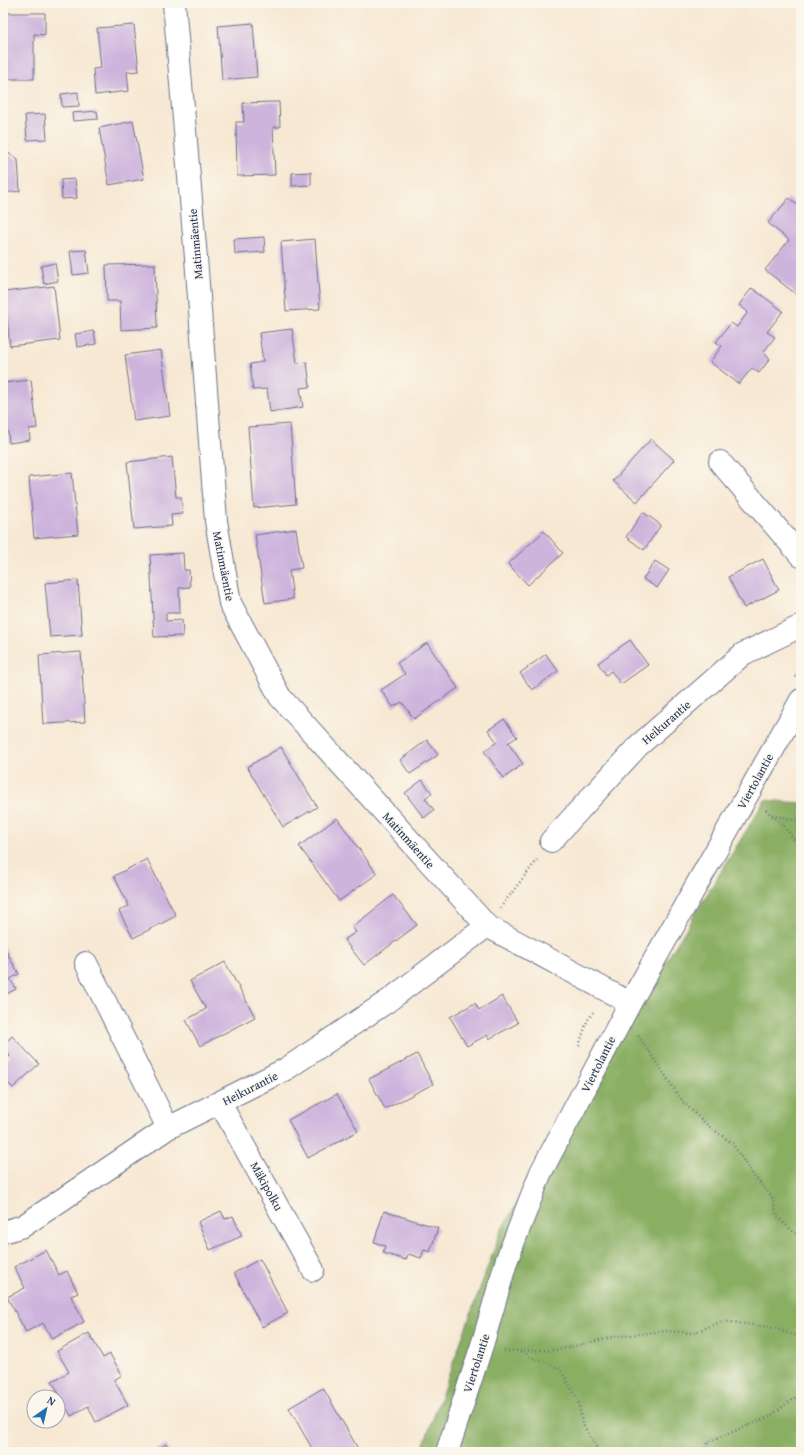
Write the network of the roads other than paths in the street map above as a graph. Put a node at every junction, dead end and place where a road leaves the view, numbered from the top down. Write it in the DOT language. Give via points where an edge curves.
graph roads {
  1 [pos="174,3"];
  2 [pos="720,462"];
  3 [pos="801,556"];
  4 [pos="801,626"];
  5 [pos="801,700"];
  6 [pos="551,841"];
  7 [pos="487,926"];
  8 [pos="86,963"];
  9 [pos="626,1010"];
  10 [pos="220,1103"];
  11 [pos="168,1128"];
  12 [pos="3,1232"];
  13 [pos="313,1270"];
  14 [pos="447,1452"];
  1 -- 7 [label="street, Matinmäentie" via="216,521 230,603 280,696"];
  2 -- 3 [label="street"];
  4 -- 6 [label="street, Heikurantie" via="743,654 638,746"];
  5 -- 9 [label="street, Viertolantie"];
  7 -- 9 [label="street, Matinmäentie"];
  7 -- 10 [label="street, Heikurantie" via="388,1001 292,1065"];
  8 -- 11 [label="street"];
  9 -- 14 [label="street, Viertolantie" via="541,1172 507,1259"];
  10 -- 11 [label="street, Heikurantie"];
  10 -- 13 [label="street, Mäkipolku"];
  11 -- 12 [label="street, Heikurantie" via="23,1226"];
}
